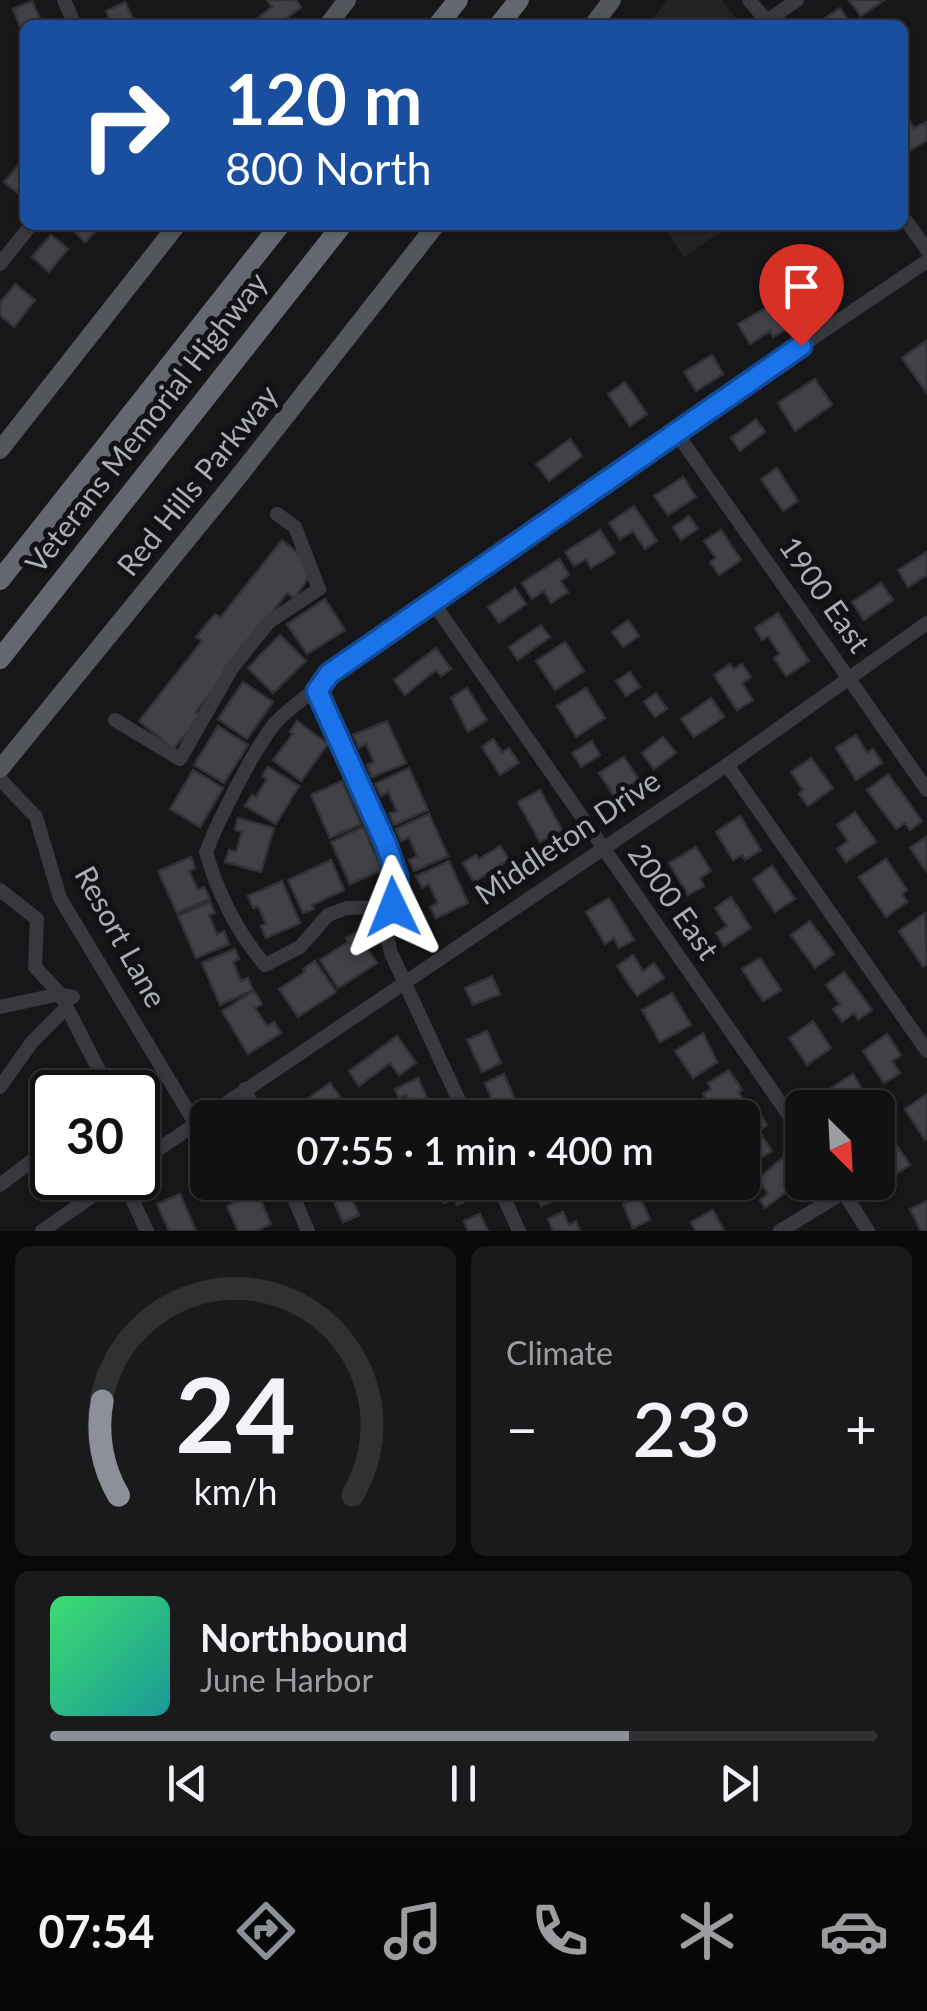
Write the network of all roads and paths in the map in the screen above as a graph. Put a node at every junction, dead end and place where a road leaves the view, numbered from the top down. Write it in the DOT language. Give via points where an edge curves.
graph roads {
  1 [pos="458,0"];
  2 [pos="519,0"];
  3 [pos="612,0"];
  4 [pos="749,0"];
  5 [pos="797,0"];
  6 [pos="442,20"];
  7 [pos="504,20"];
  8 [pos="597,20"];
  9 [pos="766,20"];
  10 [pos="773,20"];
  11 [pos="908,223"];
  12 [pos="27,230"];
  13 [pos="173,230"];
  14 [pos="276,230"];
  15 [pos="338,230"];
  16 [pos="432,230"];
  17 [pos="927,250"];
  18 [pos="927,261"];
  19 [pos="0,264"];
  20 [pos="675,431"];
  21 [pos="0,450"];
  22 [pos="277,514"];
  23 [pos="0,580"];
  24 [pos="432,601"];
  25 [pos="927,623"];
  26 [pos="0,658"];
  27 [pos="850,678"];
  28 [pos="317,691"];
  29 [pos="115,720"];
  30 [pos="727,764"];
  31 [pos="0,769"];
  32 [pos="0,779"];
  33 [pos="927,790"];
  34 [pos="602,849"];
  35 [pos="0,890"];
  36 [pos="393,907"];
  37 [pos="404,981"];
  38 [pos="66,1000"];
  39 [pos="0,1007"];
  40 [pos="927,1050"];
  41 [pos="99,1070"];
  42 [pos="0,1087"];
  43 [pos="245,1089"];
  44 [pos="229,1100"];
  45 [pos="250,1100"];
  46 [pos="458,1100"];
  47 [pos="785,1110"];
  48 [pos="190,1115"];
  49 [pos="190,1127"];
  50 [pos="160,1148"];
  51 [pos="30,1162"];
  52 [pos="0,1184"];
  53 [pos="88,1200"];
  54 [pos="131,1200"];
  55 [pos="295,1200"];
  56 [pos="505,1200"];
  57 [pos="822,1200"];
  58 [pos="848,1200"];
  59 [pos="42,1231"];
  60 [pos="147,1231"];
  61 [pos="308,1231"];
  62 [pos="519,1231"];
  63 [pos="780,1231"];
  64 [pos="868,1231"];
  1 -- 6 [label="highway"];
  2 -- 7 [label="highway"];
  3 -- 8 [label="main road"];
  4 -- 9 [label="street"];
  5 -- 10 [label="street"];
  11 -- 17 [label="street"];
  12 -- 19 [label="street"];
  13 -- 21 [label="main road"];
  14 -- 23 [label="highway, Veterans Memorial Highway"];
  15 -- 26 [label="highway, Veterans Memorial Highway"];
  16 -- 31 [label="main road, Red Hills Parkway"];
  18 -- 20 [label="street"];
  20 -- 24 [label="street"];
  20 -- 27 [label="street, 1900 East"];
  22 -- 29 [label="street" via="296,526 319,589 269,622 244,652 180,759"];
  24 -- 28 [label="street" via="329,674"];
  24 -- 34 [label="street, 2000 East"];
  25 -- 27 [label="street, Middleton Drive"];
  27 -- 30 [label="street, Middleton Drive"];
  27 -- 33 [label="street, 1900 East"];
  28 -- 36 [label="street" via="386,844 397,876"];
  28 -- 36 [label="street" via="270,730 212,835 206,852 210,870 234,923 265,965 300,947 328,915 358,906"];
  30 -- 34 [label="street, Middleton Drive"];
  30 -- 40 [label="street"];
  32 -- 48 [label="street, Resort Lane" via="36,817 60,898"];
  34 -- 37 [label="street, Middleton Drive"];
  34 -- 47 [label="street, 2000 East"];
  35 -- 38 [label="street" via="37,920 35,966"];
  36 -- 37 [label="street" via="388,936"];
  37 -- 43 [label="street, Middleton Drive"];
  37 -- 46 [label="street"];
  38 -- 39 [label="street"];
  38 -- 41 [label="street"];
  38 -- 42 [label="street"];
  43 -- 44 [label="street, Middleton Drive"];
  43 -- 45 [label="street"];
  49 -- 50 [label="street, Middleton Drive"];
  51 -- 52 [label="street"];
  53 -- 59 [label="street"];
  54 -- 60 [label="street"];
  55 -- 61 [label="street"];
  56 -- 62 [label="street"];
  57 -- 63 [label="street"];
  58 -- 64 [label="street"];
}
